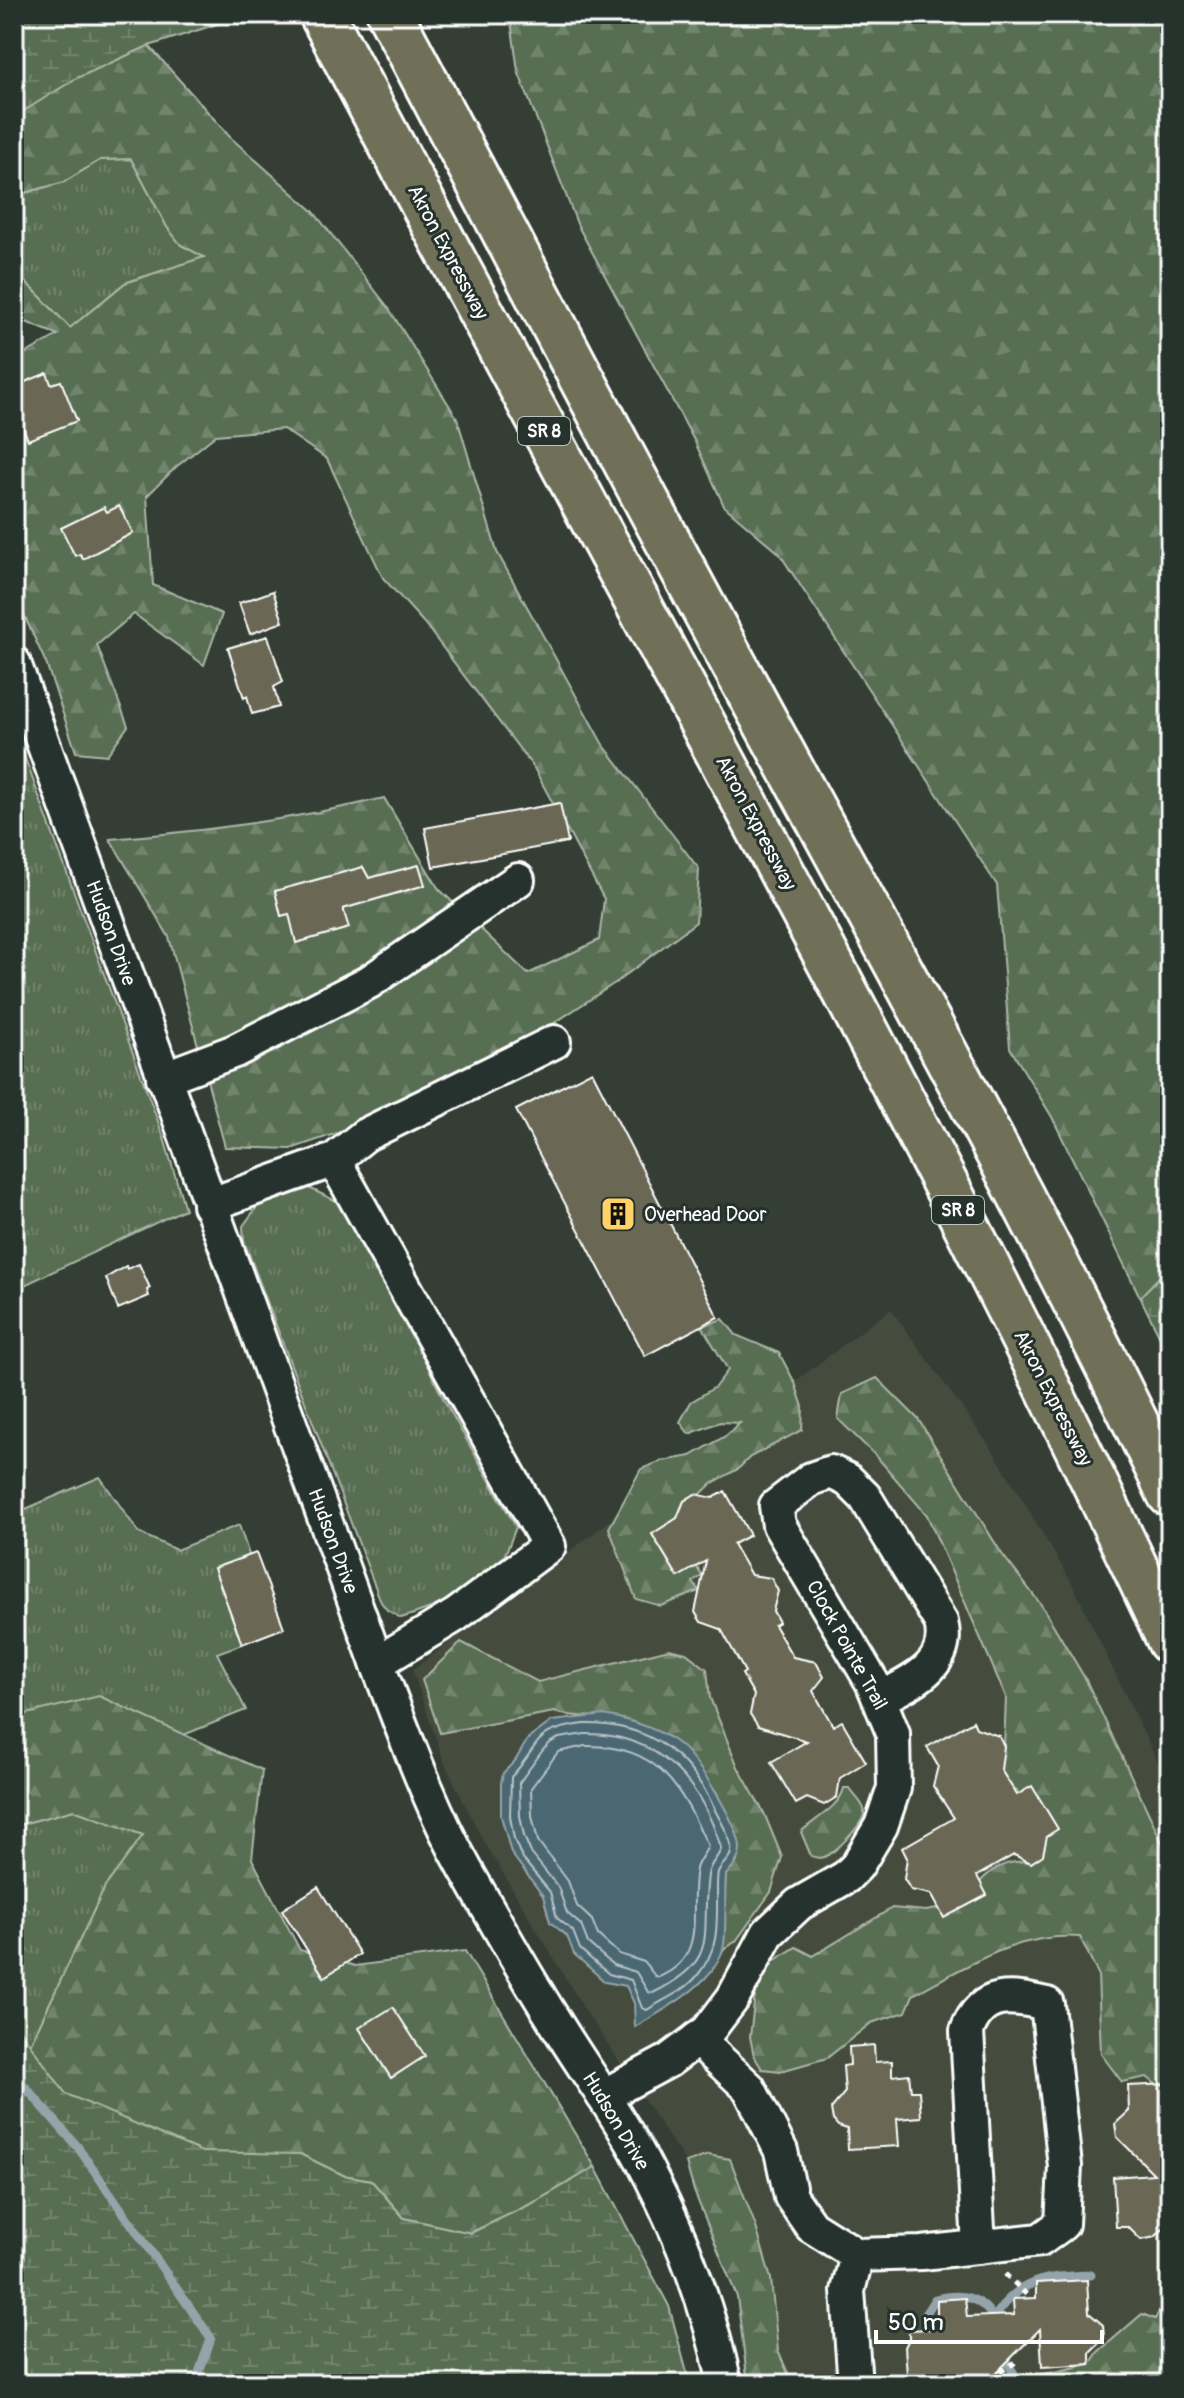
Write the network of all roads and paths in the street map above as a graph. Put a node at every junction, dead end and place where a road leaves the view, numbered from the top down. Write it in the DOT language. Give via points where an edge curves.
graph roads {
  1 [pos="322,14"];
  2 [pos="399,32"];
  3 [pos="14,663"];
  4 [pos="518,880"];
  5 [pos="554,1042"];
  6 [pos="163,1078"];
  7 [pos="334,1160"];
  8 [pos="209,1205"];
  9 [pos="1170,1494"];
  10 [pos="1170,1641"];
  11 [pos="377,1663"];
  12 [pos="879,1699"];
  13 [pos="697,2039"];
  14 [pos="603,2096"];
  15 [pos="979,2247"];
  16 [pos="857,2255"];
  17 [pos="1015,2285"];
  18 [pos="1030,2298"];
  19 [pos="1016,2362"];
  20 [pos="1000,2372"];
  21 [pos="725,2384"];
  22 [pos="855,2384"];
  1 -- 10 [label="highway, Akron Expressway / SR 8" via="855,1010 1084,1457"];
  2 -- 9 [label="highway, SR 8" via="732,662 932,1026"];
  3 -- 6 [label="street, Hudson Drive"];
  4 -- 6 [label="street" via="369,982 235,1051"];
  5 -- 7 [label="street" via="365,1135"];
  6 -- 8 [label="street, Hudson Drive"];
  7 -- 8 [label="street"];
  7 -- 11 [label="street" via="549,1546 456,1615"];
  8 -- 11 [label="street, Hudson Drive"];
  11 -- 14 [label="street, Hudson Drive" via="463,1865"];
  12 -- 12 [label="street, Clock Pointe Trail" via="779,1525 776,1506 811,1479 831,1472 865,1497 944,1632 941,1652 930,1668"];
  12 -- 13 [label="street, Clock Pointe Trail" via="893,1733 894,1788 881,1826 846,1877 799,1904 768,1933 733,1998"];
  13 -- 14 [label="street, Clock Pointe Trail"];
  13 -- 16 [label="street" via="749,2088 781,2151 791,2197 811,2226"];
  14 -- 21 [label="street, Hudson Drive" via="632,2142 692,2266"];
  15 -- 15 [label="street" via="1040,2240 1062,2224 1065,2166 1047,2004 989,2001 977,2010 967,2031"];
  15 -- 16 [label="street"];
  16 -- 22 [label="street" via="848,2291"];
  17 -- 18 [label="path"];
  19 -- 20 [label="path"];
}
